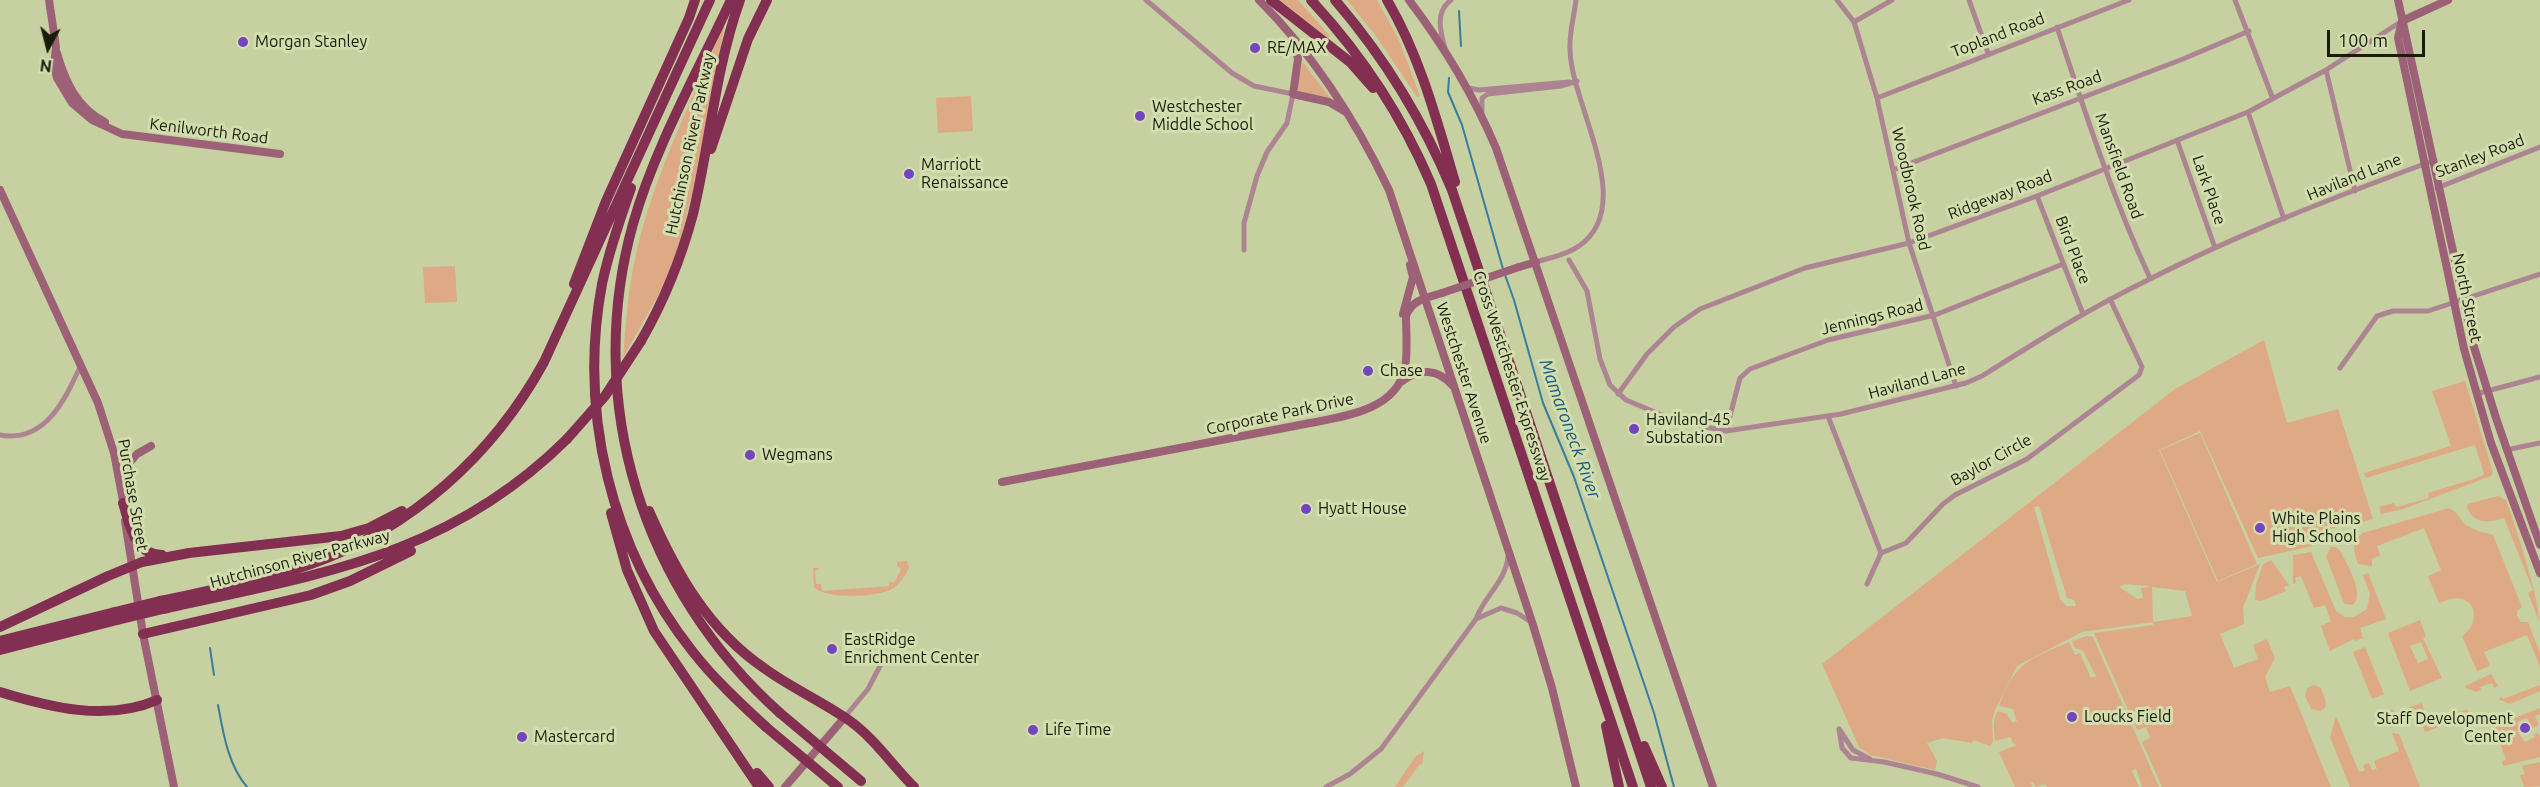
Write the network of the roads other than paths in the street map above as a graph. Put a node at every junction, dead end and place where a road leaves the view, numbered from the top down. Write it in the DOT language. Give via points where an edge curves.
graph roads {
  1 [pos="49,0"];
  2 [pos="695,0"];
  3 [pos="710,0"];
  4 [pos="731,0"];
  5 [pos="740,0"];
  6 [pos="767,0"];
  7 [pos="1146,0"];
  8 [pos="1259,0"];
  9 [pos="1271,0"];
  10 [pos="1311,0"];
  11 [pos="1335,0"];
  12 [pos="1387,0"];
  13 [pos="1408,0"];
  14 [pos="1451,0"];
  15 [pos="1576,0"];
  16 [pos="1837,0"];
  17 [pos="1892,0"];
  18 [pos="1970,0"];
  19 [pos="2129,0"];
  20 [pos="2235,0"];
  21 [pos="2398,0"];
  22 [pos="2448,0"];
  23 [pos="2402,21"];
  24 [pos="1854,22"];
  25 [pos="2057,27"];
  26 [pos="2249,31"];
  27 [pos="1292,36"];
  28 [pos="1445,50"];
  29 [pos="1988,53"];
  30 [pos="2326,70"];
  31 [pos="1577,81"];
  32 [pos="1468,88"];
  33 [pos="1293,94"];
  34 [pos="1877,98"];
  35 [pos="2080,98"];
  36 [pos="2273,99"];
  37 [pos="660,109"];
  38 [pos="2248,112"];
  39 [pos="1482,114"];
  40 [pos="1350,115"];
  41 [pos="1400,121"];
  42 [pos="2177,140"];
  43 [pos="2540,147"];
  44 [pos="280,154"];
  45 [pos="2435,160"];
  46 [pos="2425,163"];
  47 [pos="2105,168"];
  48 [pos="1893,170"];
  49 [pos="699,184"];
  50 [pos="2440,187"];
  51 [pos="2430,190"];
  52 [pos="2355,191"];
  53 [pos="0,192"];
  54 [pos="2037,196"];
  55 [pos="2284,219"];
  56 [pos="1401,223"];
  57 [pos="1909,243"];
  58 [pos="2215,248"];
  59 [pos="1244,250"];
  60 [pos="1475,258"];
  61 [pos="1569,260"];
  62 [pos="1536,262"];
  63 [pos="2064,264"];
  64 [pos="2540,274"];
  65 [pos="2150,278"];
  66 [pos="1426,298"];
  67 [pos="2110,299"];
  68 [pos="2464,301"];
  69 [pos="2453,304"];
  70 [pos="2083,314"];
  71 [pos="1931,316"];
  72 [pos="1406,334"];
  73 [pos="555,341"];
  74 [pos="81,365"];
  75 [pos="2340,368"];
  76 [pos="2540,377"];
  77 [pos="1399,383"];
  78 [pos="1956,386"];
  79 [pos="1456,390"];
  80 [pos="2487,391"];
  81 [pos="1618,394"];
  82 [pos="2476,394"];
  83 [pos="1828,416"];
  84 [pos="622,431"];
  85 [pos="1726,431"];
  86 [pos="0,435"];
  87 [pos="2540,443"];
  88 [pos="151,446"];
  89 [pos="2506,450"];
  90 [pos="601,451"];
  91 [pos="119,475"];
  92 [pos="1002,482"];
  93 [pos="441,489"];
  94 [pos="123,503"];
  95 [pos="472,514"];
  96 [pos="2540,545"];
  97 [pos="1508,552"];
  98 [pos="189,553"];
  99 [pos="1881,553"];
  100 [pos="132,566"];
  101 [pos="2540,573"];
  102 [pos="1867,584"];
  103 [pos="162,605"];
  104 [pos="116,616"];
  105 [pos="1476,619"];
  106 [pos="1533,625"];
  107 [pos="0,627"];
  108 [pos="143,634"];
  109 [pos="0,641"];
  110 [pos="0,650"];
  111 [pos="880,666"];
  112 [pos="1614,677"];
  113 [pos="1597,679"];
  114 [pos="0,692"];
  115 [pos="157,700"];
  116 [pos="844,718"];
  117 [pos="724,734"];
  118 [pos="1870,759"];
  119 [pos="865,784"];
  120 [pos="174,787"];
  121 [pos="759,787"];
  122 [pos="769,787"];
  123 [pos="785,787"];
  124 [pos="838,787"];
  125 [pos="914,787"];
  126 [pos="1326,787"];
  127 [pos="1576,787"];
  128 [pos="1618,787"];
  129 [pos="1632,787"];
  130 [pos="1651,787"];
  131 [pos="1662,787"];
  132 [pos="1713,787"];
  133 [pos="1978,787"];
  1 -- 44 [label="main road, Kenilworth Road" via="57,78 72,103 106,129"];
  2 -- 73 [label="highway" via="600,215"];
  3 -- 37 [label="highway, Hutchinson River Parkway"];
  4 -- 84 [label="highway" via="650,174 630,237 616,336"];
  5 -- 49 [label="highway, Hutchinson River Parkway" via="719,73"];
  6 -- 49 [label="highway" via="746,44"];
  7 -- 33 [label="street" via="1232,73 1254,86"];
  8 -- 27 [label="main road, Westchester Avenue"];
  9 -- 41 [label="highway" via="1350,62"];
  10 -- 41 [label="highway, Cross Westchester Expressway" via="1361,61"];
  11 -- 60 [label="highway, Cross Westchester Expressway" via="1384,63 1416,114 1452,190"];
  12 -- 60 [label="highway" via="1425,87"];
  13 -- 28 [label="main road"];
  14 -- 28 [label="street" via="1440,17"];
  15 -- 31 [label="street" via="1570,50"];
  16 -- 24 [label="street, Woodbrook Road"];
  17 -- 24 [label="street"];
  18 -- 29 [label="street"];
  19 -- 25 [label="street, Topland Road"];
  20 -- 26 [label="street"];
  21 -- 23 [label="main road, North Street"];
  22 -- 23 [label="main road"];
  23 -- 30 [label="street, Ridgeway Road"];
  23 -- 45 [label="main road, North Street"];
  23 -- 46 [label="main road, North Street" via="2398,38"];
  24 -- 34 [label="street, Woodbrook Road"];
  25 -- 29 [label="street, Topland Road"];
  25 -- 35 [label="street, Mansfield Road"];
  26 -- 35 [label="street, Kass Road"];
  26 -- 36 [label="street"];
  27 -- 33 [label="main road" via="1298,59"];
  27 -- 40 [label="main road, Westchester Avenue"];
  28 -- 32 [label="main road"];
  29 -- 34 [label="street, Topland Road"];
  30 -- 36 [label="street, Ridgeway Road"];
  30 -- 52 [label="street"];
  31 -- 32 [label="street"];
  31 -- 39 [label="street" via="1488,94 1482,98"];
  31 -- 62 [label="street" via="1601,174 1604,206 1595,228 1581,245"];
  32 -- 39 [label="main road"];
  33 -- 40 [label="main road" via="1329,102"];
  33 -- 59 [label="street" via="1287,123 1259,170 1244,224"];
  34 -- 48 [label="street, Woodbrook Road"];
  35 -- 47 [label="street, Mansfield Road"];
  35 -- 48 [label="street, Kass Road"];
  36 -- 38 [label="street, Ridgeway Road"];
  37 -- 73 [label="highway, Hutchinson River Parkway"];
  37 -- 90 [label="highway" via="617,226 602,284 594,368"];
  38 -- 42 [label="street, Ridgeway Road"];
  38 -- 55 [label="street"];
  39 -- 62 [label="main road"];
  40 -- 56 [label="main road, Westchester Avenue"];
  41 -- 113 [label="highway, Cross Westchester Expressway" via="1443,217"];
  42 -- 47 [label="street, Ridgeway Road"];
  42 -- 58 [label="street, Lark Place"];
  43 -- 50 [label="street, Stanley Road"];
  45 -- 46 [label="street, Haviland Lane"];
  45 -- 50 [label="main road, North Street"];
  46 -- 51 [label="main road, North Street"];
  46 -- 52 [label="street, Haviland Lane"];
  47 -- 54 [label="street, Ridgeway Road"];
  47 -- 65 [label="street, Mansfield Road"];
  48 -- 57 [label="street, Woodbrook Road"];
  49 -- 95 [label="highway, Hutchinson River Parkway, bridge" via="675,270 641,341 605,396 530,473"];
  50 -- 51 [label="street, Stanley Road"];
  50 -- 68 [label="main road, North Street"];
  51 -- 69 [label="main road, North Street"];
  52 -- 55 [label="street, Haviland Lane"];
  53 -- 74 [label="main road, Purchase Street"];
  54 -- 57 [label="street, Ridgeway Road"];
  54 -- 63 [label="street, Bird Place"];
  55 -- 58 [label="street, Haviland Lane"];
  56 -- 66 [label="main road, Westchester Avenue"];
  56 -- 72 [label="main road" via="1413,277 1403,314"];
  57 -- 71 [label="street, Woodbrook Road"];
  57 -- 81 [label="street, Ridgeway Road" via="1805,268 1700,309 1674,327 1647,354"];
  58 -- 65 [label="street, Haviland Lane"];
  60 -- 112 [label="highway, Cross Westchester Expressway"];
  61 -- 81 [label="street" via="1587,291 1600,359"];
  62 -- 66 [label="main road, bridge"];
  62 -- 132 [label="main road"];
  63 -- 70 [label="street, Bird Place"];
  63 -- 71 [label="street, Jennings Road"];
  64 -- 68 [label="street"];
  65 -- 67 [label="street, Haviland Lane"];
  66 -- 72 [label="main road" via="1417,300 1409,309"];
  66 -- 79 [label="main road, Westchester Avenue"];
  67 -- 70 [label="street, Haviland Lane"];
  67 -- 99 [label="street, Baylor Circle" via="2142,368 2139,375 2027,459 1955,495 1906,543"];
  68 -- 69 [label="street"];
  68 -- 80 [label="main road, North Street"];
  69 -- 75 [label="street" via="2428,311 2393,311 2376,316"];
  69 -- 82 [label="main road, North Street"];
  70 -- 78 [label="street, Haviland Lane" via="1982,376"];
  71 -- 78 [label="street, Woodbrook Road"];
  71 -- 85 [label="street, Jennings Road" via="1828,340 1750,369 1740,378"];
  72 -- 77 [label="main road" via="1406,361"];
  73 -- 93 [label="highway, Hutchinson River Parkway" via="507,421 468,466"];
  74 -- 86 [label="street" via="57,412 36,431"];
  74 -- 91 [label="main road, Purchase Street" via="105,422"];
  76 -- 80 [label="street"];
  77 -- 79 [label="main road" via="1416,372 1431,372"];
  77 -- 92 [label="main road, Corporate Park Drive" via="1383,400 1347,415"];
  78 -- 83 [label="street, Haviland Lane"];
  79 -- 97 [label="main road, Westchester Avenue"];
  80 -- 82 [label="street"];
  80 -- 89 [label="main road, North Street"];
  81 -- 85 [label="street, Haviland Lane" via="1676,422"];
  82 -- 101 [label="main road, North Street"];
  83 -- 85 [label="street, Haviland Lane"];
  83 -- 99 [label="street"];
  84 -- 116 [label="highway" via="663,541 709,617 753,661"];
  84 -- 119 [label="highway, bridge" via="632,477 655,544 702,627 723,655 780,713"];
  87 -- 89 [label="street"];
  88 -- 91 [label="main road" via="134,457"];
  89 -- 96 [label="main road, North Street"];
  90 -- 117 [label="highway" via="612,519 637,596 664,647"];
  90 -- 124 [label="highway, bridge" via="624,531 660,606 688,646 766,727"];
  91 -- 94 [label="main road, Purchase Street"];
  93 -- 98 [label="highway" via="388,519 341,536"];
  93 -- 103 [label="highway, Hutchinson River Parkway" via="384,530 320,561"];
  94 -- 98 [label="highway" via="133,535 144,550 156,555"];
  94 -- 100 [label="main road, Purchase Street"];
  95 -- 103 [label="highway, Hutchinson River Parkway" via="424,539 374,558"];
  95 -- 108 [label="highway" via="432,541 332,588"];
  97 -- 105 [label="street" via="1503,578"];
  97 -- 106 [label="main road, Westchester Avenue"];
  98 -- 100 [label="highway"];
  99 -- 102 [label="street"];
  100 -- 107 [label="highway"];
  100 -- 108 [label="main road, Purchase Street"];
  103 -- 104 [label="highway, Hutchinson River Parkway, bridge"];
  104 -- 109 [label="highway, Hutchinson River Parkway"];
  104 -- 110 [label="highway, Hutchinson River Parkway"];
  105 -- 106 [label="street" via="1501,608 1525,616"];
  105 -- 126 [label="street" via="1381,749"];
  106 -- 127 [label="main road, Westchester Avenue"];
  108 -- 115 [label="main road, Purchase Street"];
  111 -- 116 [label="street" via="868,689"];
  112 -- 130 [label="highway, Cross Westchester Expressway"];
  112 -- 131 [label="highway"];
  113 -- 128 [label="highway"];
  113 -- 129 [label="highway, Cross Westchester Expressway"];
  114 -- 115 [label="highway" via="48,705 88,710 130,707"];
  115 -- 120 [label="main road, Purchase Street"];
  116 -- 123 [label="main road"];
  116 -- 125 [label="highway"];
  117 -- 121 [label="highway"];
  117 -- 122 [label="highway"];
  118 -- 118 [label="street" via="1853,750 1839,729 1844,752 1856,760"];
  118 -- 133 [label="street"];
}
